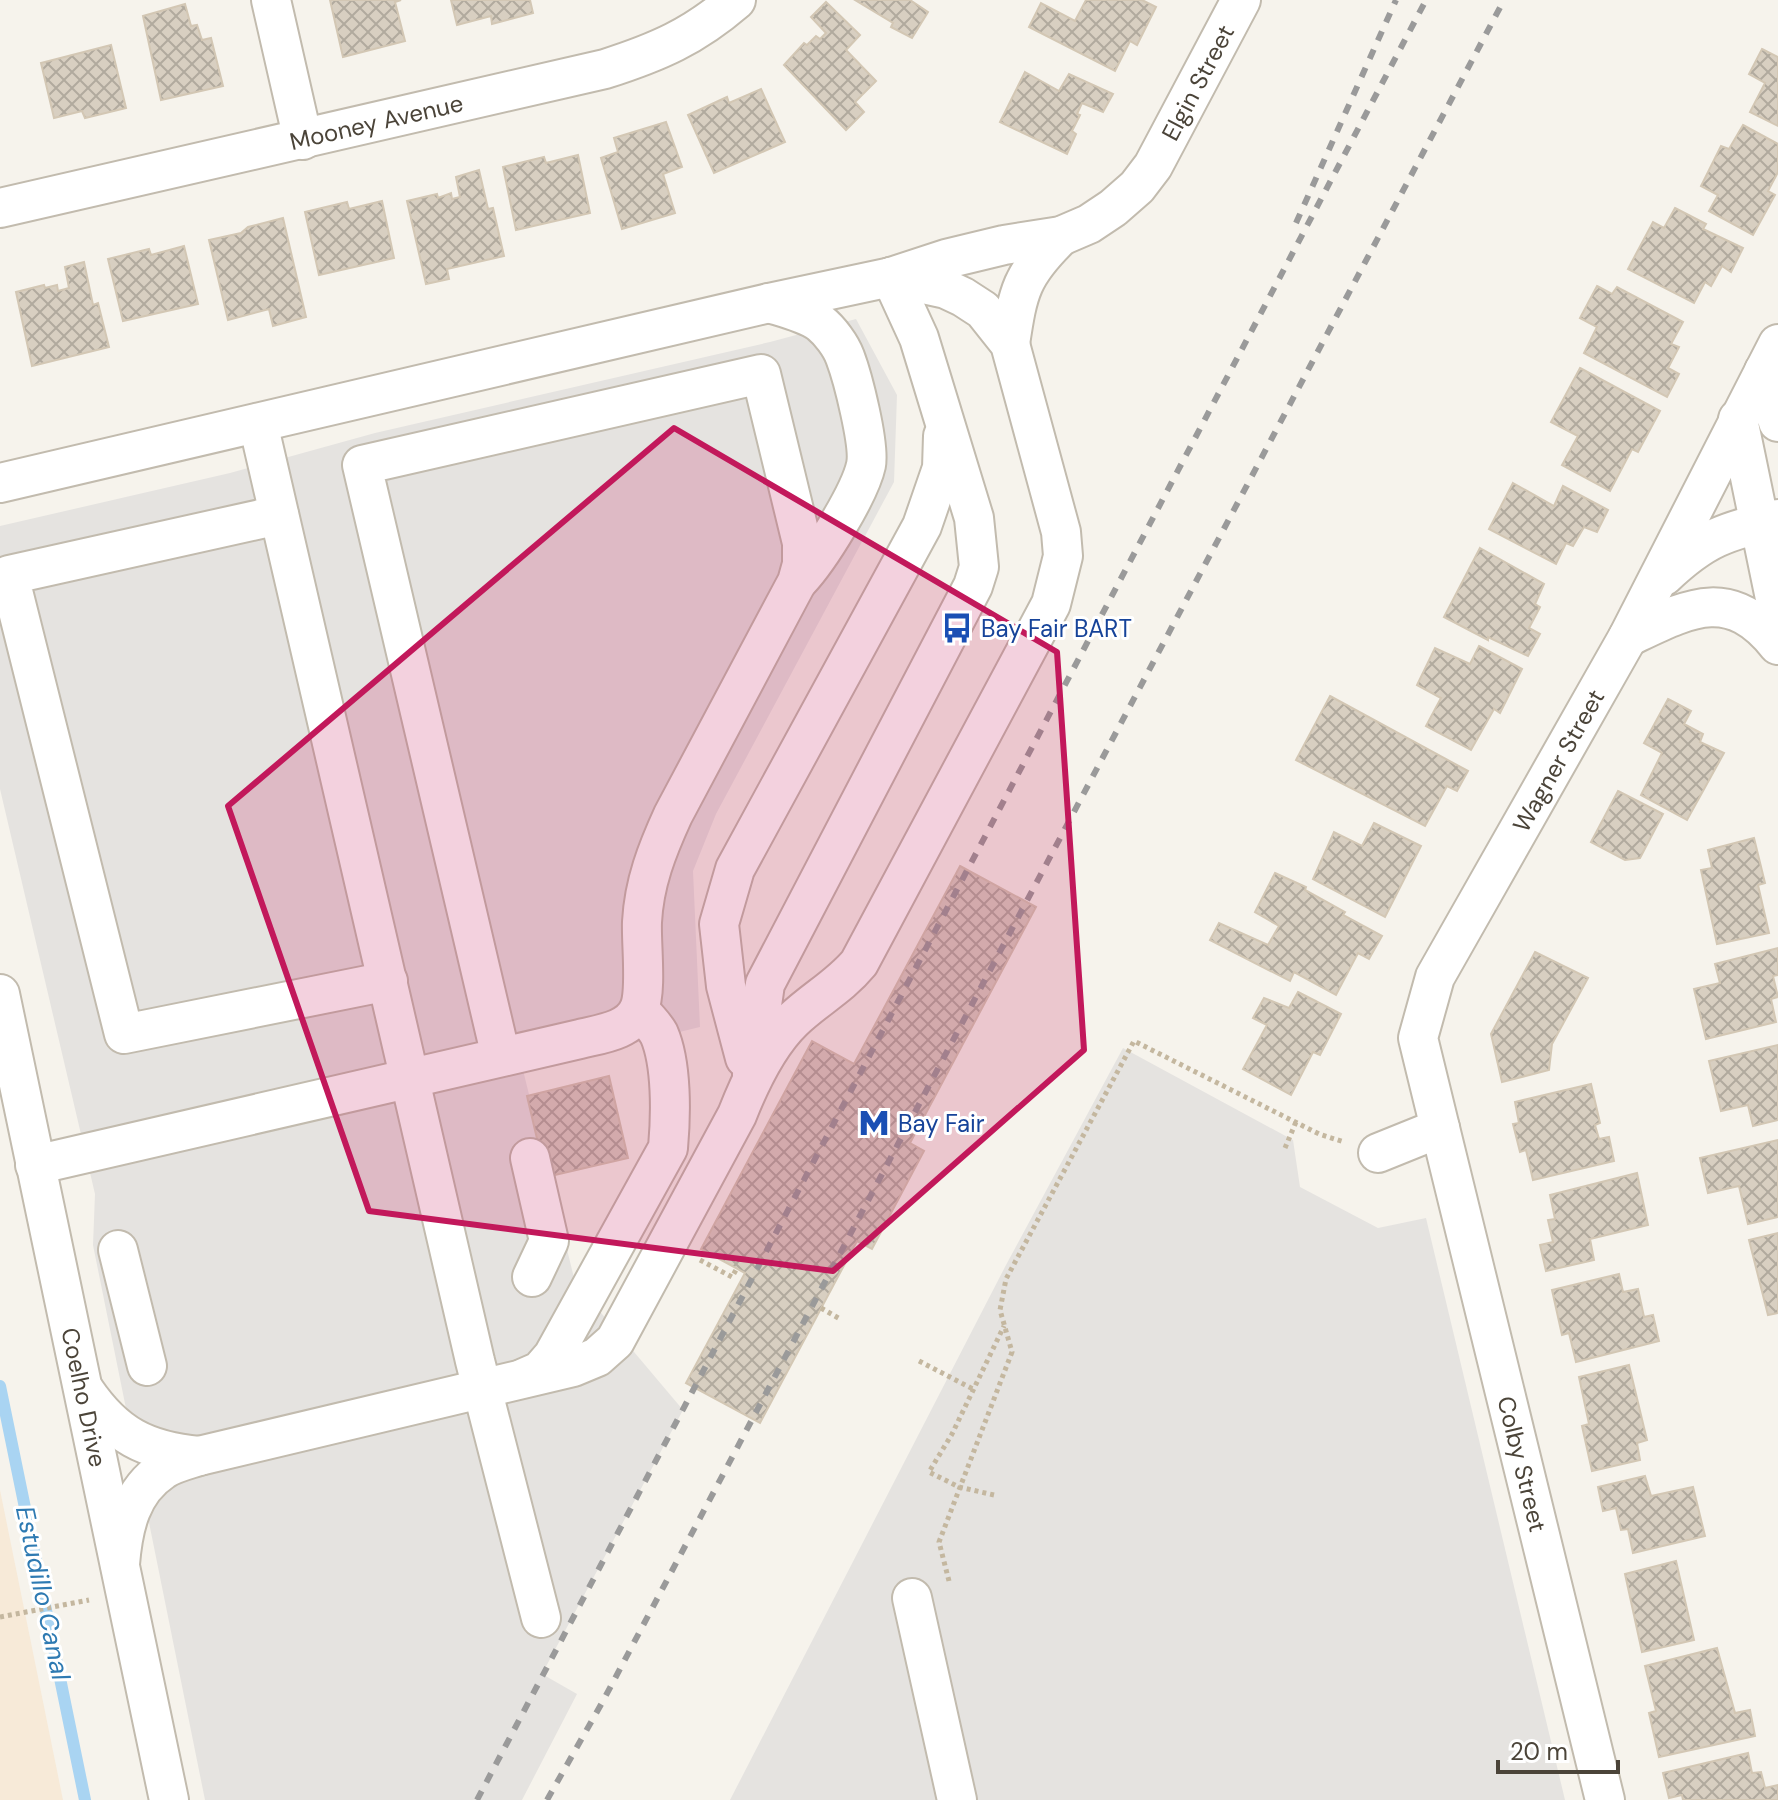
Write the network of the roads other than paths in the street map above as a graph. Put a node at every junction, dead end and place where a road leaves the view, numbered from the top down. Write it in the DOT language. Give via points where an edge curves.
graph roads {
  1 [pos="271,0"];
  2 [pos="736,0"];
  3 [pos="1241,0"];
  4 [pos="303,140"];
  5 [pos="0,208"];
  6 [pos="1061,236"];
  7 [pos="891,277"];
  8 [pos="769,303"];
  9 [pos="1010,344"];
  10 [pos="1771,358"];
  11 [pos="943,413"];
  12 [pos="1738,419"];
  13 [pos="1778,422"];
  14 [pos="258,423"];
  15 [pos="785,475"];
  16 [pos="860,481"];
  17 [pos="0,483"];
  18 [pos="279,515"];
  19 [pos="1768,522"];
  20 [pos="797,582"];
  21 [pos="1656,583"];
  22 [pos="1778,613"];
  23 [pos="1628,637"];
  24 [pos="1778,645"];
  25 [pos="388,981"];
  26 [pos="0,994"];
  27 [pos="639,1010"];
  28 [pos="501,1057"];
  29 [pos="411,1078"];
  30 [pos="751,1080"];
  31 [pos="1440,1128"];
  32 [pos="1378,1153"];
  33 [pos="530,1158"];
  34 [pos="35,1165"];
  35 [pos="118,1250"];
  36 [pos="532,1277"];
  37 [pos="147,1366"];
  38 [pos="500,1385"];
  39 [pos="83,1388"];
  40 [pos="199,1456"];
  41 [pos="120,1564"];
  42 [pos="912,1598"];
  43 [pos="541,1618"];
  44 [pos="169,1800"];
  45 [pos="957,1800"];
  46 [pos="1605,1800"];
  1 -- 4 [label="street"];
  2 -- 4 [label="street, Mooney Avenue" via="690,36 649,55"];
  3 -- 6 [label="street, Elgin Street" via="1137,187 1089,224"];
  4 -- 5 [label="street, Mooney Avenue"];
  6 -- 7 [label="street" via="1004,245"];
  6 -- 9 [label="street" via="1026,276"];
  7 -- 8 [label="street"];
  7 -- 9 [label="street" via="963,297 983,310"];
  7 -- 11 [label="street" via="919,338"];
  8 -- 14 [label="street"];
  8 -- 16 [label="street" via="819,322 844,355 866,441 867,463"];
  9 -- 30 [label="street" via="1061,532 1063,556 1056,590 859,963 792,1021"];
  10 -- 12 [label="street, Wagner Street"];
  10 -- 13 [label="street"];
  11 -- 30 [label="street" via="942,468 922,526 735,869 719,924 726,986"];
  11 -- 30 [label="street" via="974,518 979,567 765,984"];
  12 -- 19 [label="street"];
  12 -- 21 [label="street, Wagner Street"];
  14 -- 17 [label="street"];
  14 -- 18 [label="street"];
  15 -- 16 [label="street" via="811,499 846,493"];
  15 -- 20 [label="street" via="802,543"];
  15 -- 28 [label="street" via="761,374 362,465"];
  16 -- 20 [label="street" via="824,548"];
  18 -- 25 [label="street"];
  18 -- 25 [label="street" via="9,575 124,1034"];
  19 -- 21 [label="street" via="1720,534"];
  19 -- 22 [label="street"];
  20 -- 27 [label="street" via="657,850 642,919"];
  21 -- 23 [label="street, Wagner Street"];
  23 -- 24 [label="street" via="1676,614 1705,607 1738,609"];
  23 -- 31 [label="street, Wagner Street" via="1435,977 1418,1038"];
  25 -- 29 [label="street"];
  26 -- 34 [label="street, Coelho Drive"];
  27 -- 28 [label="street" via="612,1031"];
  27 -- 38 [label="street" via="664,1047 668,1148 553,1356 540,1371"];
  28 -- 29 [label="street"];
  29 -- 34 [label="street"];
  29 -- 38 [label="street"];
  30 -- 38 [label="street" via="615,1341 597,1357 573,1367"];
  31 -- 32 [label="street"];
  31 -- 46 [label="street, Colby Street"];
  33 -- 36 [label="street" via="549,1241"];
  34 -- 39 [label="street, Coelho Drive"];
  35 -- 37 [label="street"];
  38 -- 40 [label="street"];
  38 -- 43 [label="street"];
  39 -- 40 [label="street" via="120,1431 168,1453"];
  39 -- 41 [label="street, Coelho Drive"];
  40 -- 41 [label="street" via="165,1468 145,1485 122,1534"];
  41 -- 44 [label="street, Coelho Drive"];
  42 -- 45 [label="street"];
}
